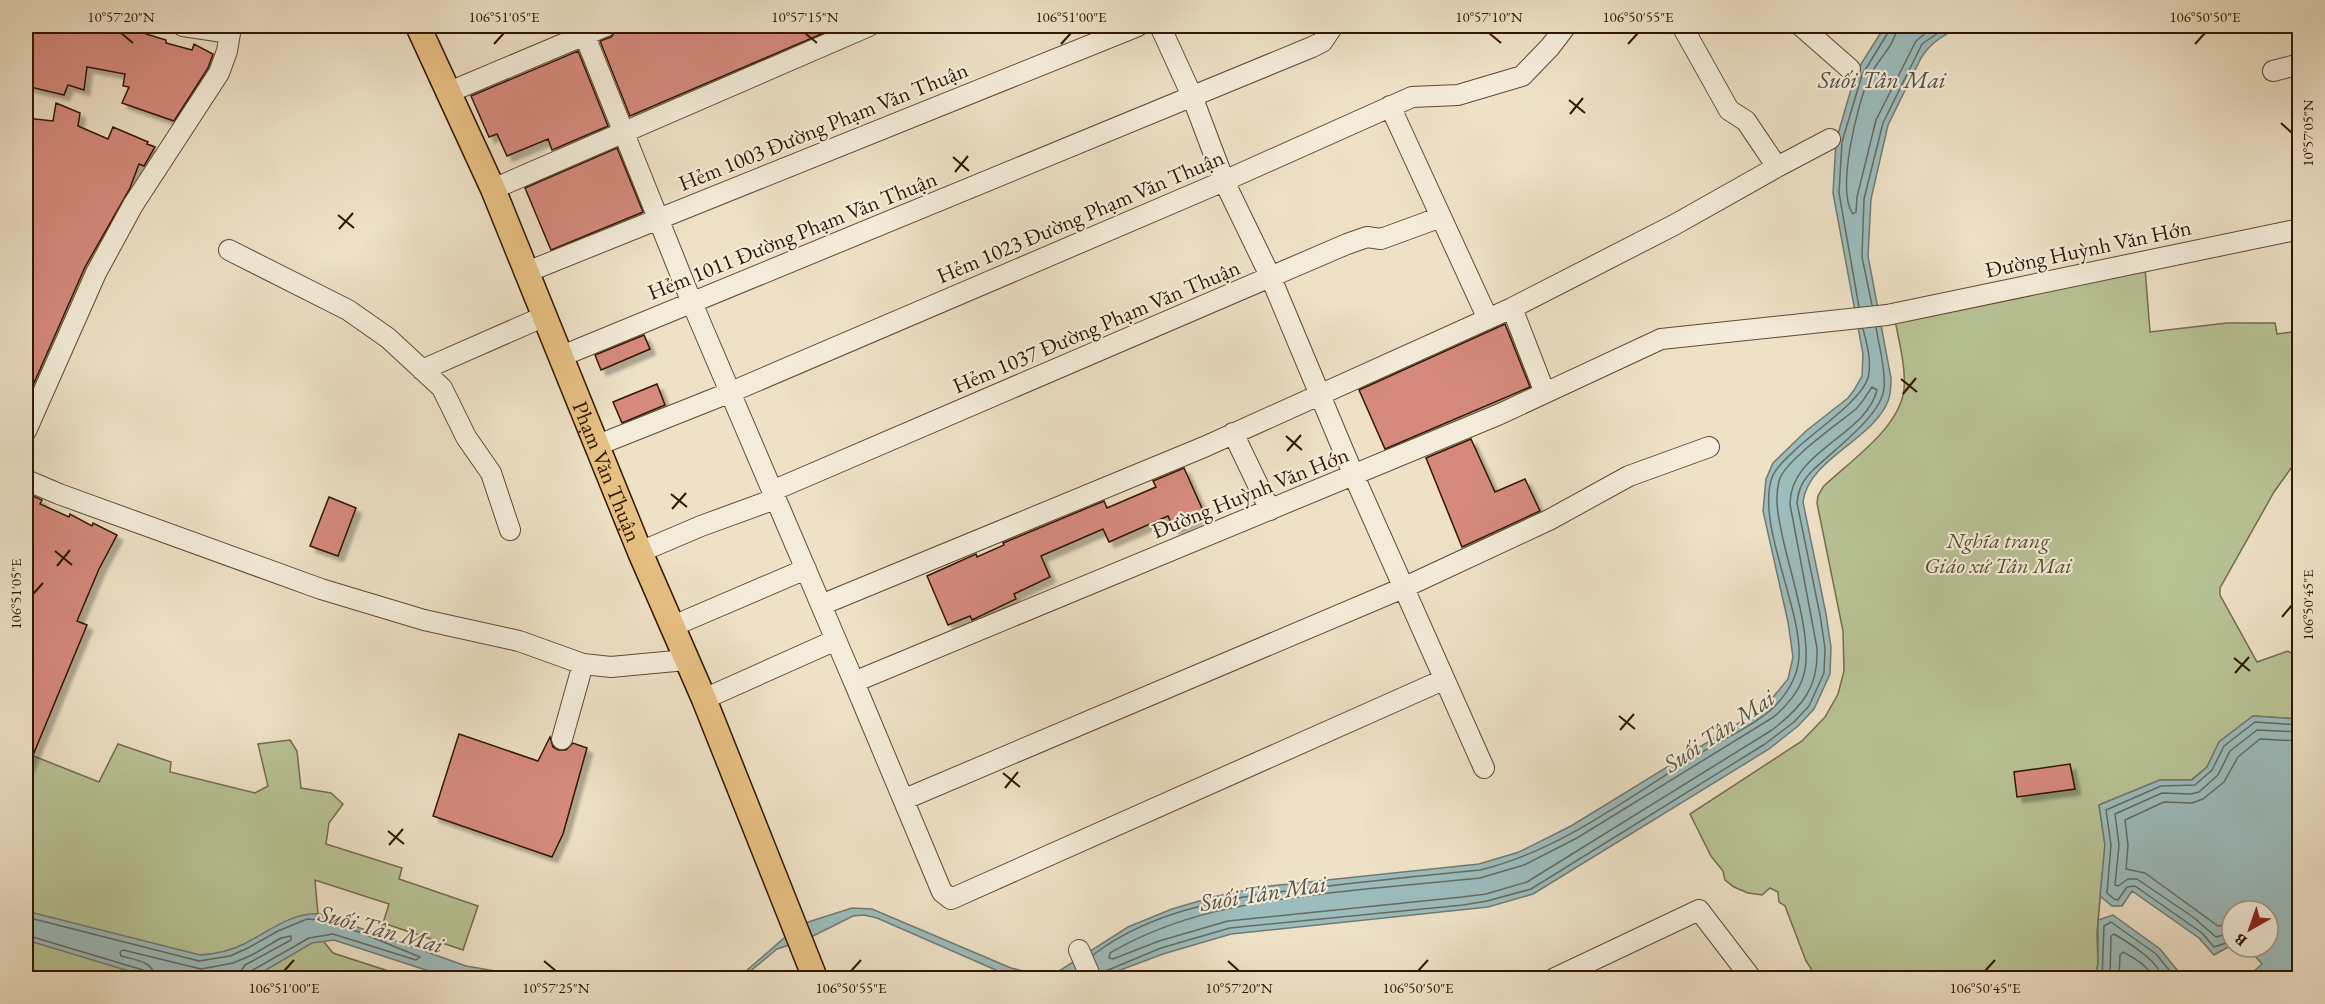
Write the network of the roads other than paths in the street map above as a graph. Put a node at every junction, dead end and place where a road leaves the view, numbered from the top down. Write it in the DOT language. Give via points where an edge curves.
graph roads {
  1 [pos="183,26"];
  2 [pos="418,26"];
  3 [pos="606,26"];
  4 [pos="869,26"];
  5 [pos="1138,26"];
  6 [pos="1160,26"];
  7 [pos="1333,26"];
  8 [pos="1566,26"];
  9 [pos="1682,26"];
  10 [pos="1801,26"];
  11 [pos="231,29"];
  12 [pos="583,30"];
  13 [pos="2300,64"];
  14 [pos="1851,69"];
  15 [pos="2273,71"];
  16 [pos="447,93"];
  17 [pos="1192,96"];
  18 [pos="1390,106"];
  19 [pos="626,133"];
  20 [pos="1830,140"];
  21 [pos="1777,166"];
  22 [pos="1224,180"];
  23 [pos="493,189"];
  24 [pos="1442,217"];
  25 [pos="658,219"];
  26 [pos="2300,229"];
  27 [pos="229,250"];
  28 [pos="527,273"];
  29 [pos="1271,278"];
  30 [pos="692,303"];
  31 [pos="1512,308"];
  32 [pos="545,316"];
  33 [pos="1488,319"];
  34 [pos="562,356"];
  35 [pos="422,370"];
  36 [pos="731,392"];
  37 [pos="1545,393"];
  38 [pos="1319,394"];
  39 [pos="26,431"];
  40 [pos="1233,434"];
  41 [pos="598,445"];
  42 [pos="1709,447"];
  43 [pos="1354,476"];
  44 [pos="26,480"];
  45 [pos="773,495"];
  46 [pos="1270,510"];
  47 [pos="510,530"];
  48 [pos="640,552"];
  49 [pos="806,569"];
  50 [pos="1403,588"];
  51 [pos="821,605"];
  52 [pos="673,626"];
  53 [pos="836,640"];
  54 [pos="686,660"];
  55 [pos="583,664"];
  56 [pos="1443,680"];
  57 [pos="854,682"];
  58 [pos="704,699"];
  59 [pos="562,739"];
  60 [pos="1484,768"];
  61 [pos="904,799"];
  62 [pos="1079,950"];
  63 [pos="815,978"];
  64 [pos="1091,978"];
  65 [pos="1555,978"];
  66 [pos="1751,978"];
  1 -- 11 [label="street"];
  2 -- 16 [label="main road, Phạm Văn Thuận"];
  3 -- 12 [label="street"];
  4 -- 19 [label="street"];
  5 -- 25 [label="street, Hẻm 1003 Đường Phạm Văn Thuận"];
  6 -- 17 [label="street"];
  7 -- 17 [label="street, Hẻm 1011 Đường Phạm Văn Thuận" via="1322,42"];
  8 -- 18 [label="street, Hẻm 1023 Đường Phạm Văn Thuận" via="1522,76 1458,95 1412,97"];
  9 -- 21 [label="street" via="1730,110 1746,121"];
  10 -- 14 [label="street"];
  11 -- 39 [label="street" via="219,73 133,205 96,273"];
  12 -- 16 [label="street"];
  12 -- 19 [label="street"];
  13 -- 15 [label="street"];
  16 -- 23 [label="main road, Phạm Văn Thuận"];
  17 -- 22 [label="street"];
  17 -- 30 [label="street, Hẻm 1011 Đường Phạm Văn Thuận"];
  18 -- 22 [label="street, Hẻm 1023 Đường Phạm Văn Thuận"];
  18 -- 24 [label="street"];
  19 -- 23 [label="street"];
  19 -- 25 [label="street"];
  20 -- 21 [label="street"];
  21 -- 31 [label="street" via="1674,225"];
  22 -- 29 [label="street"];
  22 -- 36 [label="street, Hẻm 1023 Đường Phạm Văn Thuận"];
  23 -- 28 [label="main road, Phạm Văn Thuận"];
  24 -- 29 [label="street, Hẻm 1037 Đường Phạm Văn Thuận" via="1380,239 1367,237 1347,244"];
  24 -- 33 [label="street"];
  25 -- 28 [label="street, Hẻm 1003 Đường Phạm Văn Thuận"];
  25 -- 30 [label="street"];
  26 -- 37 [label="street, Đường Huỳnh Văn Hớn" via="1887,315 1661,339"];
  27 -- 35 [label="street" via="348,310 388,338"];
  28 -- 32 [label="main road, Phạm Văn Thuận"];
  29 -- 38 [label="street"];
  29 -- 45 [label="street, Hẻm 1037 Đường Phạm Văn Thuận"];
  30 -- 34 [label="street, Hẻm 1011 Đường Phạm Văn Thuận"];
  30 -- 36 [label="street"];
  31 -- 33 [label="street"];
  31 -- 37 [label="street"];
  32 -- 34 [label="main road, Phạm Văn Thuận"];
  32 -- 35 [label="street"];
  33 -- 38 [label="street"];
  34 -- 41 [label="main road, Phạm Văn Thuận"];
  35 -- 47 [label="street" via="442,388 466,437 491,473"];
  36 -- 41 [label="street, Hẻm 1023 Đường Phạm Văn Thuận"];
  36 -- 45 [label="street"];
  37 -- 43 [label="street, Đường Huỳnh Văn Hớn"];
  38 -- 40 [label="street"];
  38 -- 43 [label="street"];
  40 -- 46 [label="street"];
  40 -- 51 [label="street"];
  41 -- 48 [label="main road, Phạm Văn Thuận"];
  42 -- 50 [label="street" via="1629,476 1549,520"];
  43 -- 46 [label="street, Đường Huỳnh Văn Hớn"];
  43 -- 50 [label="street"];
  44 -- 55 [label="street" via="321,589 424,620 519,641"];
  45 -- 48 [label="street, Hẻm 1037 Đường Phạm Văn Thuận"];
  45 -- 49 [label="street"];
  46 -- 57 [label="street, Đường Huỳnh Văn Hớn"];
  48 -- 52 [label="main road, Phạm Văn Thuận"];
  49 -- 51 [label="street"];
  49 -- 52 [label="street"];
  50 -- 56 [label="street"];
  50 -- 61 [label="street"];
  51 -- 53 [label="street"];
  52 -- 54 [label="main road, Phạm Văn Thuận"];
  53 -- 57 [label="street"];
  53 -- 58 [label="street"];
  54 -- 55 [label="street" via="610,667"];
  54 -- 58 [label="main road, Phạm Văn Thuận"];
  55 -- 59 [label="street"];
  56 -- 60 [label="street"];
  56 -- 61 [label="street" via="951,899 942,892"];
  57 -- 61 [label="street"];
  58 -- 63 [label="main road, Phạm Văn Thuận"];
  62 -- 64 [label="street"];
  65 -- 66 [label="street" via="1699,910"];
}
